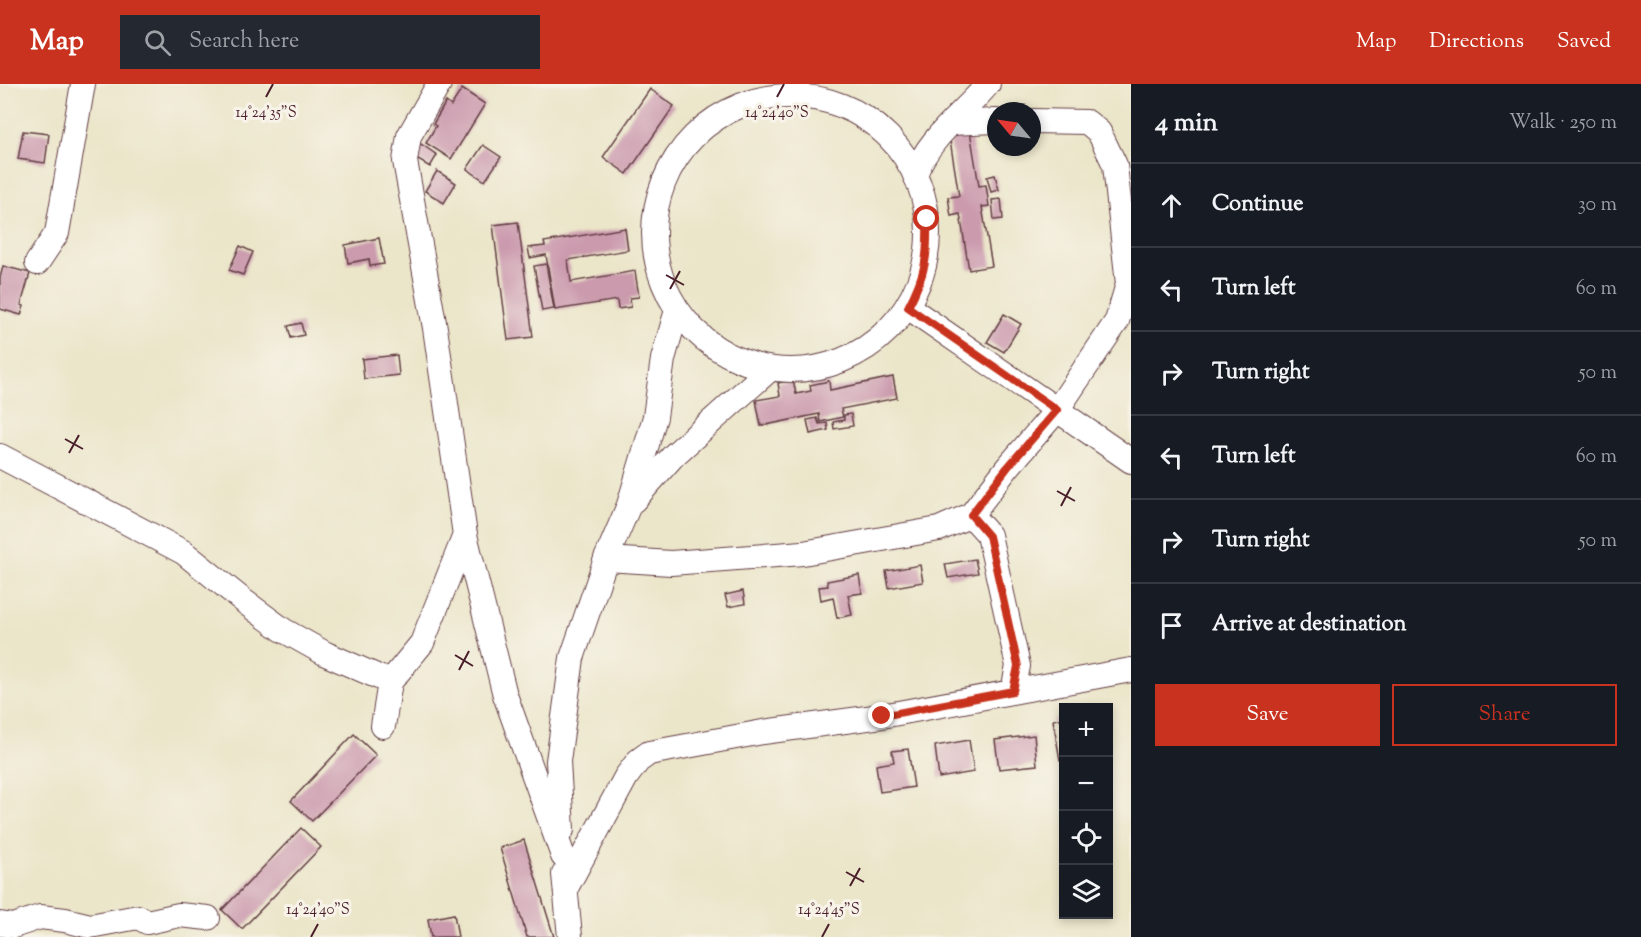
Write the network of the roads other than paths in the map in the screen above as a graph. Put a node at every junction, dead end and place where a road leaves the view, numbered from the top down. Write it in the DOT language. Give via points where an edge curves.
graph roads {
  1 [pos="83,84"];
  2 [pos="439,84"];
  3 [pos="988,84"];
  4 [pos="1041,120"];
  5 [pos="987,121"];
  6 [pos="951,123"];
  7 [pos="915,176"];
  8 [pos="37,263"];
  9 [pos="908,307"];
  10 [pos="677,310"];
  11 [pos="770,369"];
  12 [pos="1057,410"];
  13 [pos="0,456"];
  14 [pos="1131,461"];
  15 [pos="629,505"];
  16 [pos="971,515"];
  17 [pos="465,535"];
  18 [pos="606,559"];
  19 [pos="1131,670"];
  20 [pos="390,682"];
  21 [pos="1013,691"];
  22 [pos="383,726"];
  23 [pos="563,856"];
  24 [pos="566,888"];
  25 [pos="208,918"];
  26 [pos="0,924"];
  27 [pos="570,937"];
  1 -- 8 [label="street" via="57,233"];
  2 -- 17 [label="street" via="409,136 405,161 435,328"];
  3 -- 6 [label="street"];
  4 -- 12 [label="street" via="1087,122 1099,132 1115,165 1128,284 1117,321"];
  5 -- 6 [label="street"];
  6 -- 7 [label="street" via="920,160"];
  7 -- 9 [label="street" via="927,219 926,265"];
  7 -- 10 [label="street" via="904,156 872,124 831,104 787,97 764,99 722,113 687,141 673,159 656,201 654,247 666,291"];
  9 -- 11 [label="street" via="878,340 837,362 815,368"];
  9 -- 12 [label="street"];
  10 -- 11 [label="street" via="709,341"];
  10 -- 15 [label="street" via="663,359 655,417"];
  11 -- 15 [label="street" via="674,455"];
  12 -- 14 [label="street"];
  12 -- 16 [label="street"];
  13 -- 20 [label="street" via="183,552 283,630"];
  15 -- 18 [label="street"];
  16 -- 18 [label="street" via="939,529 803,553 671,563"];
  16 -- 21 [label="street" via="989,536 1018,666"];
  17 -- 20 [label="street" via="422,643"];
  17 -- 23 [label="street" via="505,695"];
  18 -- 23 [label="street" via="572,658 558,761"];
  19 -- 21 [label="street"];
  20 -- 22 [label="street"];
  21 -- 24 [label="street" via="649,753 626,777"];
  23 -- 24 [label="street"];
  24 -- 27 [label="street"];
  25 -- 26 [label="street" via="179,915 147,922 138,916 90,926 40,917 13,926"];
}
